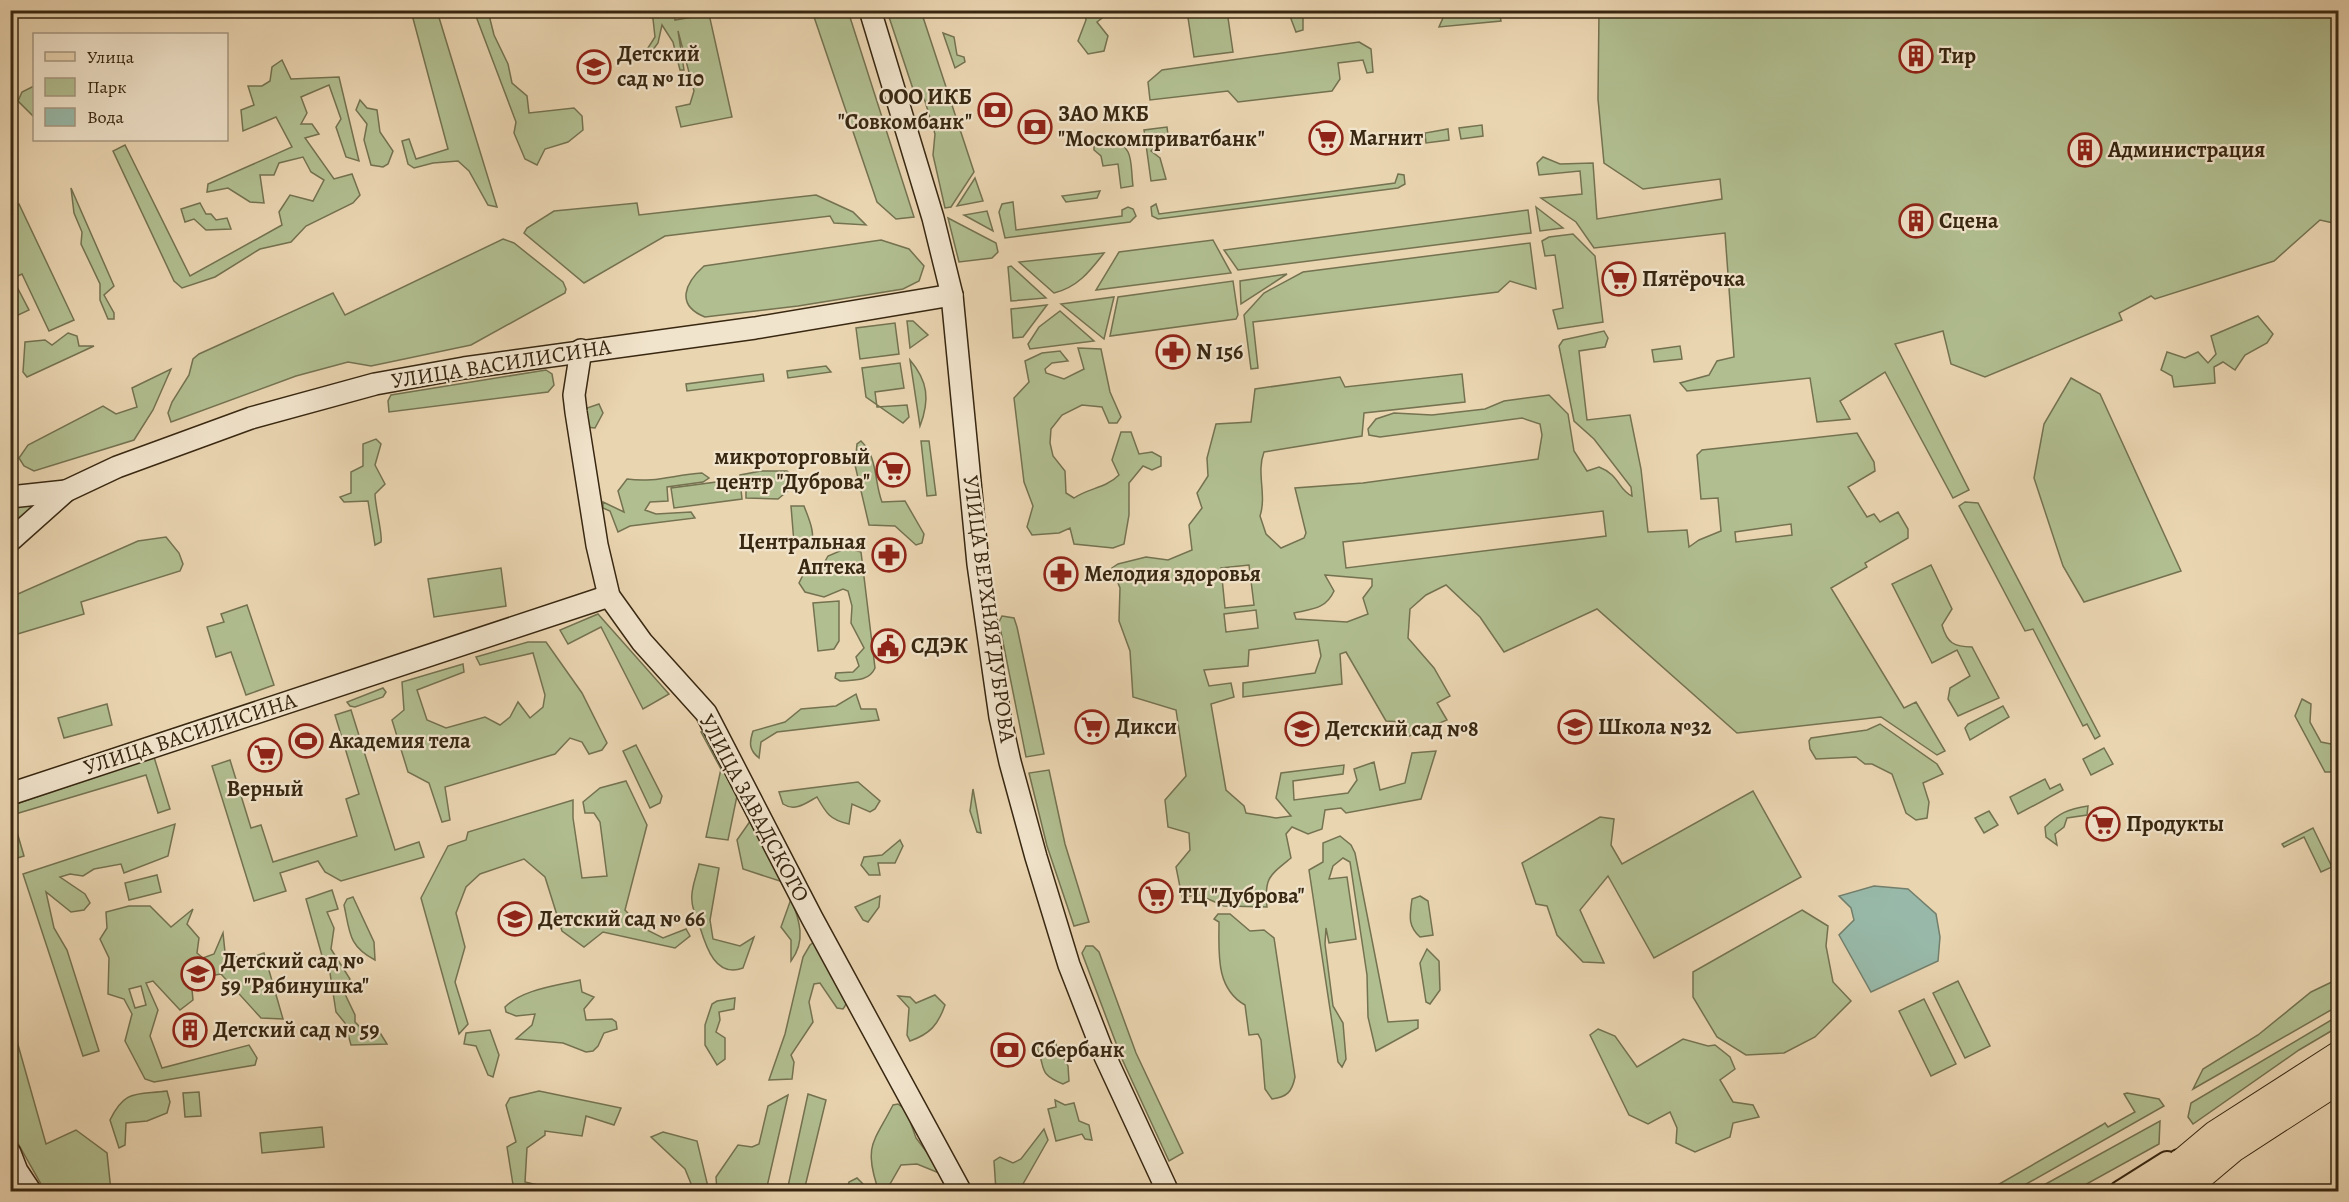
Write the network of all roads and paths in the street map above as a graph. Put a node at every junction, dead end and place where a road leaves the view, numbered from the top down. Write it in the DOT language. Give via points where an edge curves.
graph roads {
  1 [pos="870,10"];
  2 [pos="952,295"];
  3 [pos="581,350"];
  4 [pos="66,491"];
  5 [pos="10,497"];
  6 [pos="10,540"];
  7 [pos="609,596"];
  8 [pos="10,794"];
  9 [pos="2338,1055"];
  10 [pos="2338,1081"];
  11 [pos="2224,1142"];
  12 [pos="10,1153"];
  13 [pos="2180,1171"];
  14 [pos="2157,1188"];
  15 [pos="31,1191"];
  16 [pos="961,1191"];
  17 [pos="1168,1191"];
  18 [pos="2121,1191"];
  19 [pos="2131,1191"];
  1 -- 2 [label="street, УЛИЦА ВЕРХНЯЯ ДУБРОВА" via="933,218"];
  2 -- 3 [label="street, УЛИЦА ВАСИЛИСИНА" via="755,328"];
  2 -- 17 [label="street, УЛИЦА ВЕРХНЯЯ ДУБРОВА" via="978,564 1010,762 1069,965 1103,1052"];
  3 -- 4 [label="street, УЛИЦА ВАСИЛИСИНА" via="375,384 251,418 166,448"];
  3 -- 7 [label="street, УЛИЦА ЗАВАДСКОГО" via="574,395"];
  4 -- 5 [label="street, УЛИЦА ВАСИЛИСИНА"];
  4 -- 6 [label="street, УЛИЦА ВАСИЛИСИНА"];
  7 -- 8 [label="street, УЛИЦА ВАСИЛИСИНА"];
  7 -- 16 [label="street, УЛИЦА ЗАВАДСКОГО" via="642,642 706,713 822,937"];
  9 -- 11 [label="highway"];
  10 -- 11 [label="highway"];
  11 -- 13 [label="highway"];
  11 -- 13 [label="main road"];
  12 -- 15 [label="street" via="16,1171"];
  13 -- 14 [label="highway"];
  13 -- 18 [label="main road"];
  14 -- 19 [label="main road"];
}
